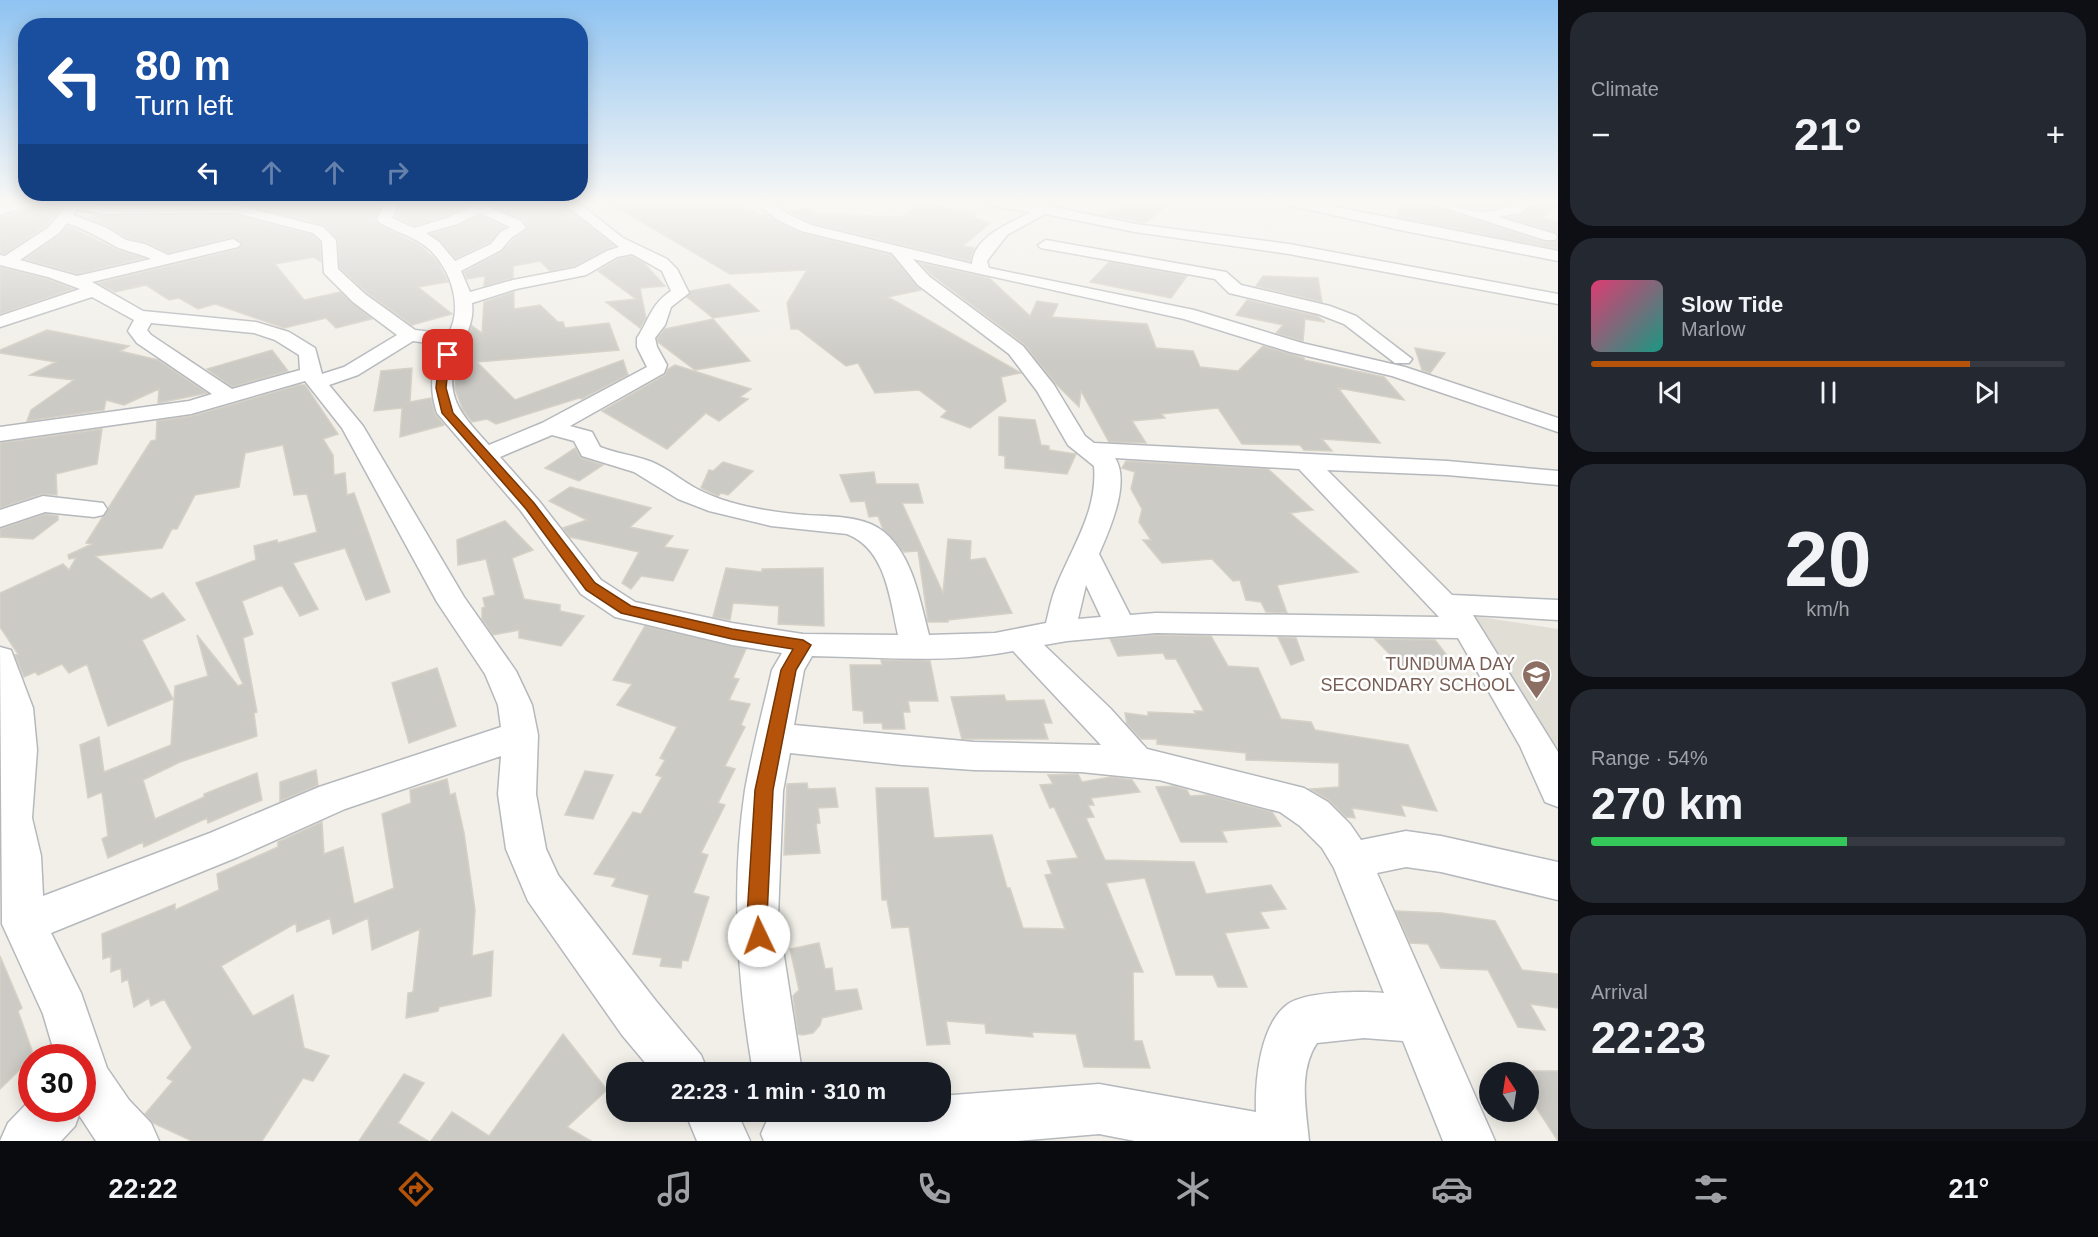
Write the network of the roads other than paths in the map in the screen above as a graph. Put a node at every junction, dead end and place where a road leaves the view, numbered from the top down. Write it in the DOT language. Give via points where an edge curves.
graph roads {
  1 [pos="154,254"];
  2 [pos="190,254"];
  3 [pos="328,254"];
  4 [pos="441,254"];
  5 [pos="482,254"];
  6 [pos="612,254"];
  7 [pos="643,254"];
  8 [pos="900,254"];
  9 [pos="919,254"];
  10 [pos="983,254"];
  11 [pos="1058,254"];
  12 [pos="1111,254"];
  13 [pos="1317,254"];
  14 [pos="166,260"];
  15 [pos="3,261"];
  16 [pos="452,269"];
  17 [pos="982,271"];
  18 [pos="1052,274"];
  19 [pos="84,286"];
  20 [pos="1240,291"];
  21 [pos="1558,299"];
  22 [pos="462,300"];
  23 [pos="1198,316"];
  24 [pos="146,317"];
  25 [pos="0,322"];
  26 [pos="410,335"];
  27 [pos="454,341"];
  28 [pos="1402,359"];
  29 [pos="314,377"];
  30 [pos="230,397"];
  31 [pos="1558,425"];
  32 [pos="550,428"];
  33 [pos="0,434"];
  34 [pos="1086,449"];
  35 [pos="486,454"];
  36 [pos="1304,460"];
  37 [pos="1558,477"];
  38 [pos="94,510"];
  39 [pos="0,519"];
  40 [pos="1084,553"];
  41 [pos="1444,604"];
  42 [pos="1558,610"];
  43 [pos="1120,625"];
  44 [pos="1467,628"];
  45 [pos="1060,631"];
  46 [pos="1019,639"];
  47 [pos="803,645"];
  48 [pos="916,645"];
  49 [pos="0,658"];
  50 [pos="6,698"];
  51 [pos="519,735"];
  52 [pos="774,737"];
  53 [pos="1138,764"];
  54 [pos="1558,791"];
  55 [pos="1351,860"];
  56 [pos="1558,881"];
  57 [pos="23,924"];
  58 [pos="1416,1018"];
  59 [pos="72,1044"];
  60 [pos="676,1062"];
  61 [pos="775,1062"];
  62 [pos="96,1099"];
  63 [pos="41,1122"];
  64 [pos="715,1122"];
  65 [pos="786,1129"];
  66 [pos="26,1141"];
  67 [pos="133,1141"];
  68 [pos="724,1141"];
  69 [pos="1275,1141"];
  70 [pos="1283,1141"];
  71 [pos="1469,1141"];
  1 -- 14 [label="street"];
  2 -- 14 [label="street"];
  3 -- 26 [label="street" via="333,276"];
  4 -- 16 [label="street"];
  5 -- 16 [label="street"];
  6 -- 22 [label="street" via="580,272 520,283"];
  7 -- 32 [label="street" via="669,269 680,293 663,304 656,325 646,338 647,351 657,369"];
  8 -- 34 [label="street" via="924,281 1016,350"];
  9 -- 17 [label="street"];
  10 -- 17 [label="street" via="979,261"];
  11 -- 18 [label="street"];
  12 -- 20 [label="street" via="1220,275"];
  13 -- 21 [label="street"];
  14 -- 19 [label="street"];
  15 -- 19 [label="street"];
  16 -- 22 [label="street"];
  17 -- 18 [label="street"];
  18 -- 23 [label="street"];
  19 -- 24 [label="street"];
  19 -- 25 [label="street"];
  20 -- 23 [label="street" via="1216,301"];
  20 -- 28 [label="street" via="1338,315 1357,324"];
  22 -- 27 [label="street" via="463,321"];
  23 -- 31 [label="street" via="1305,350 1398,371"];
  24 -- 29 [label="street" via="256,328 282,336 308,352"];
  24 -- 30 [label="street" via="137,331 144,339"];
  26 -- 27 [label="street"];
  26 -- 29 [label="street" via="351,371"];
  27 -- 35 [label="street" via="443,368 443,399 457,426"];
  29 -- 30 [label="street"];
  29 -- 51 [label="street" via="352,426 452,602 501,671 515,705"];
  30 -- 33 [label="street" via="178,409"];
  32 -- 35 [label="street"];
  32 -- 48 [label="street" via="584,436 590,451 640,466 712,503 867,533 887,552"];
  34 -- 36 [label="street"];
  34 -- 40 [label="street" via="1106,463 1108,473 1101,517"];
  35 -- 47 [label="street" via="591,587 609,600 626,610"];
  36 -- 37 [label="street"];
  36 -- 41 [label="street"];
  38 -- 39 [label="street" via="43,504"];
  40 -- 43 [label="street"];
  40 -- 45 [label="street" via="1068,592"];
  41 -- 42 [label="street"];
  41 -- 44 [label="street"];
  43 -- 44 [label="street" via="1254,623"];
  43 -- 45 [label="street"];
  44 -- 54 [label="street" via="1536,743"];
  45 -- 46 [label="street"];
  46 -- 48 [label="street" via="995,644"];
  46 -- 53 [label="street" via="1098,717"];
  47 -- 48 [label="street"];
  47 -- 52 [label="street" via="788,670"];
  49 -- 50 [label="street" via="8,676"];
  50 -- 57 [label="street" via="16,708 19,750 13,818 21,856"];
  51 -- 57 [label="street" via="332,798"];
  51 -- 60 [label="street" via="517,794 526,849 543,888"];
  52 -- 53 [label="street" via="914,752"];
  52 -- 61 [label="street" via="764,790 757,917"];
  53 -- 55 [label="street" via="1217,778 1291,800 1314,814 1336,836"];
  55 -- 56 [label="street" via="1406,849"];
  55 -- 58 [label="street"];
  57 -- 59 [label="street" via="66,1009"];
  58 -- 70 [label="street" via="1364,1016 1304,1021 1286,1047 1280,1090"];
  58 -- 71 [label="street"];
  62 -- 67 [label="street"];
  63 -- 66 [label="street"];
  64 -- 68 [label="street"];
  65 -- 69 [label="street" via="1099,1109"];
}
